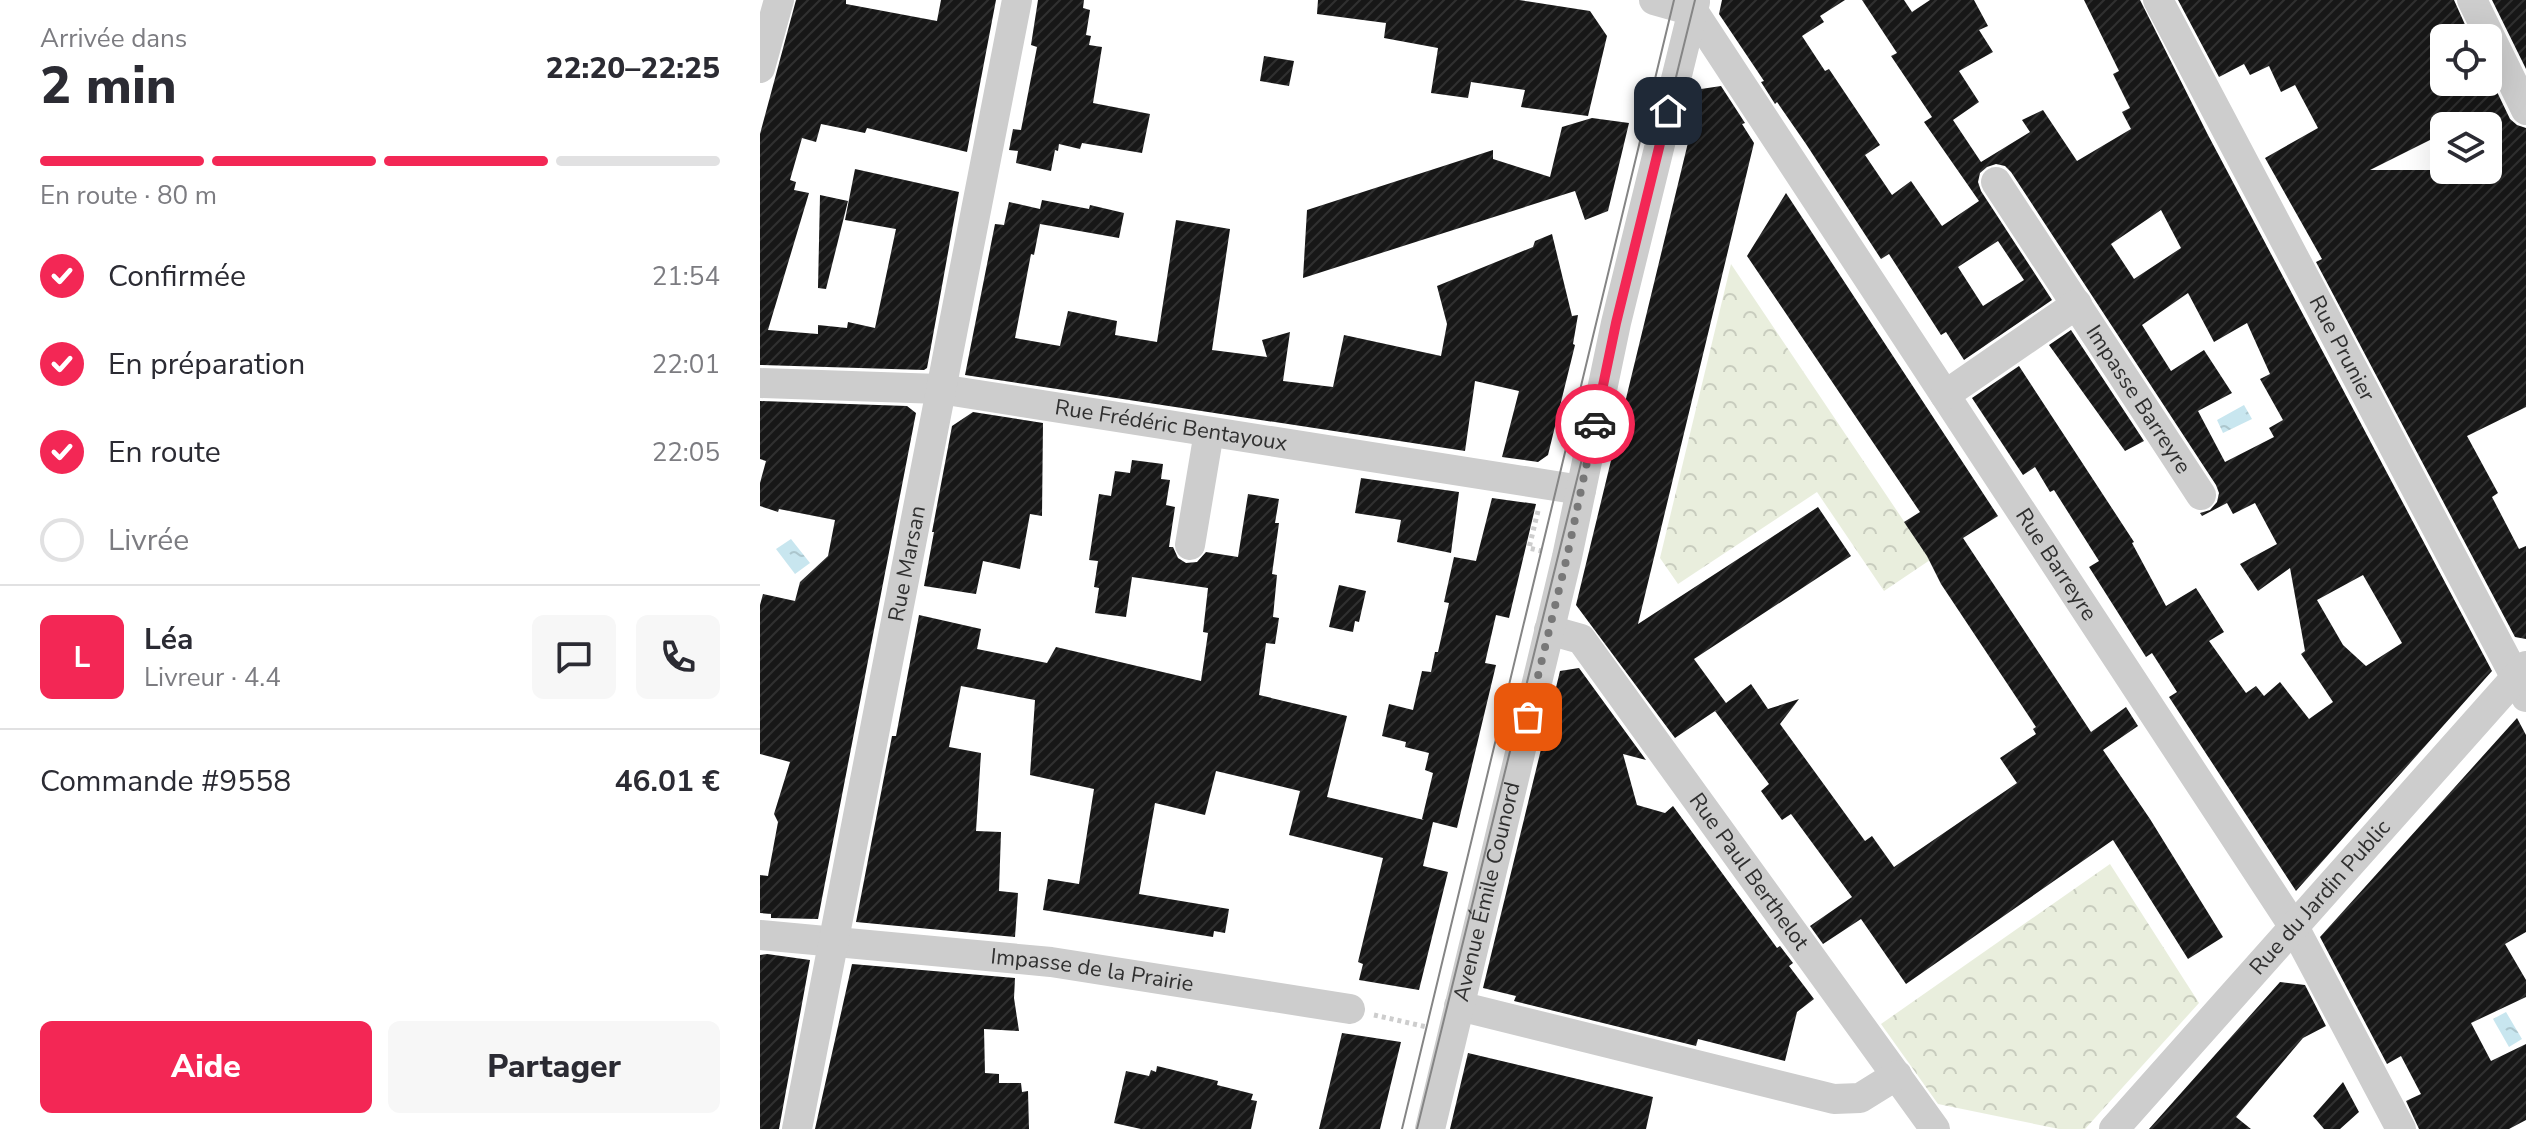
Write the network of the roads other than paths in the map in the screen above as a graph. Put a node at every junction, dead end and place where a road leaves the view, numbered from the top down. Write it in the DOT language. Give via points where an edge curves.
graph roads {
  1 [pos="779,0"];
  2 [pos="1017,0"];
  3 [pos="1654,0"];
  4 [pos="2158,0"];
  5 [pos="2472,0"];
  6 [pos="1694,6"];
  7 [pos="760,68"];
  8 [pos="2526,110"];
  9 [pos="1996,182"];
  10 [pos="2077,304"];
  11 [pos="760,383"];
  12 [pos="940,389"];
  13 [pos="1945,395"];
  14 [pos="1209,432"];
  15 [pos="1581,490"];
  16 [pos="2201,495"];
  17 [pos="1190,545"];
  18 [pos="1549,630"];
  19 [pos="2523,680"];
  20 [pos="2294,927"];
  21 [pos="760,935"];
  22 [pos="832,941"];
  23 [pos="1350,1009"];
  24 [pos="1456,1019"];
  25 [pos="1897,1075"];
  26 [pos="797,1129"];
  27 [pos="1430,1129"];
  28 [pos="1935,1129"];
  29 [pos="2114,1129"];
  30 [pos="2401,1129"];
  1 -- 7 [label="street"];
  2 -- 12 [label="street, Rue Marsan"];
  3 -- 6 [label="street"];
  4 -- 19 [label="street, Rue Prunier"];
  5 -- 8 [label="street"];
  6 -- 13 [label="street, Rue Barreyre"];
  6 -- 15 [label="street, Avenue Émile Counord"];
  9 -- 10 [label="street, Impasse Barreyre"];
  10 -- 13 [label="street, Impasse Barreyre"];
  10 -- 16 [label="street, Impasse Barreyre"];
  11 -- 12 [label="street, Rue Frédéric Bentayoux"];
  12 -- 14 [label="street, Rue Frédéric Bentayoux"];
  12 -- 22 [label="street, Rue Marsan"];
  13 -- 20 [label="street, Rue Barreyre"];
  14 -- 15 [label="street, Rue Frédéric Bentayoux"];
  14 -- 17 [label="street"];
  15 -- 18 [label="street, Avenue Émile Counord"];
  18 -- 24 [label="street, Avenue Émile Counord"];
  18 -- 25 [label="street, Rue Paul Berthelot" via="1581,639"];
  19 -- 20 [label="street, Rue du Jardin Public"];
  20 -- 29 [label="street, Rue du Jardin Public"];
  20 -- 30 [label="street, Rue Barreyre"];
  21 -- 22 [label="street, Impasse de la Prairie"];
  22 -- 23 [label="street, Impasse de la Prairie" via="1051,962"];
  22 -- 26 [label="street, Rue Marsan"];
  24 -- 25 [label="street" via="1834,1099 1860,1098"];
  24 -- 27 [label="street, Avenue Émile Counord"];
  25 -- 28 [label="street, Rue Paul Berthelot"];
}
